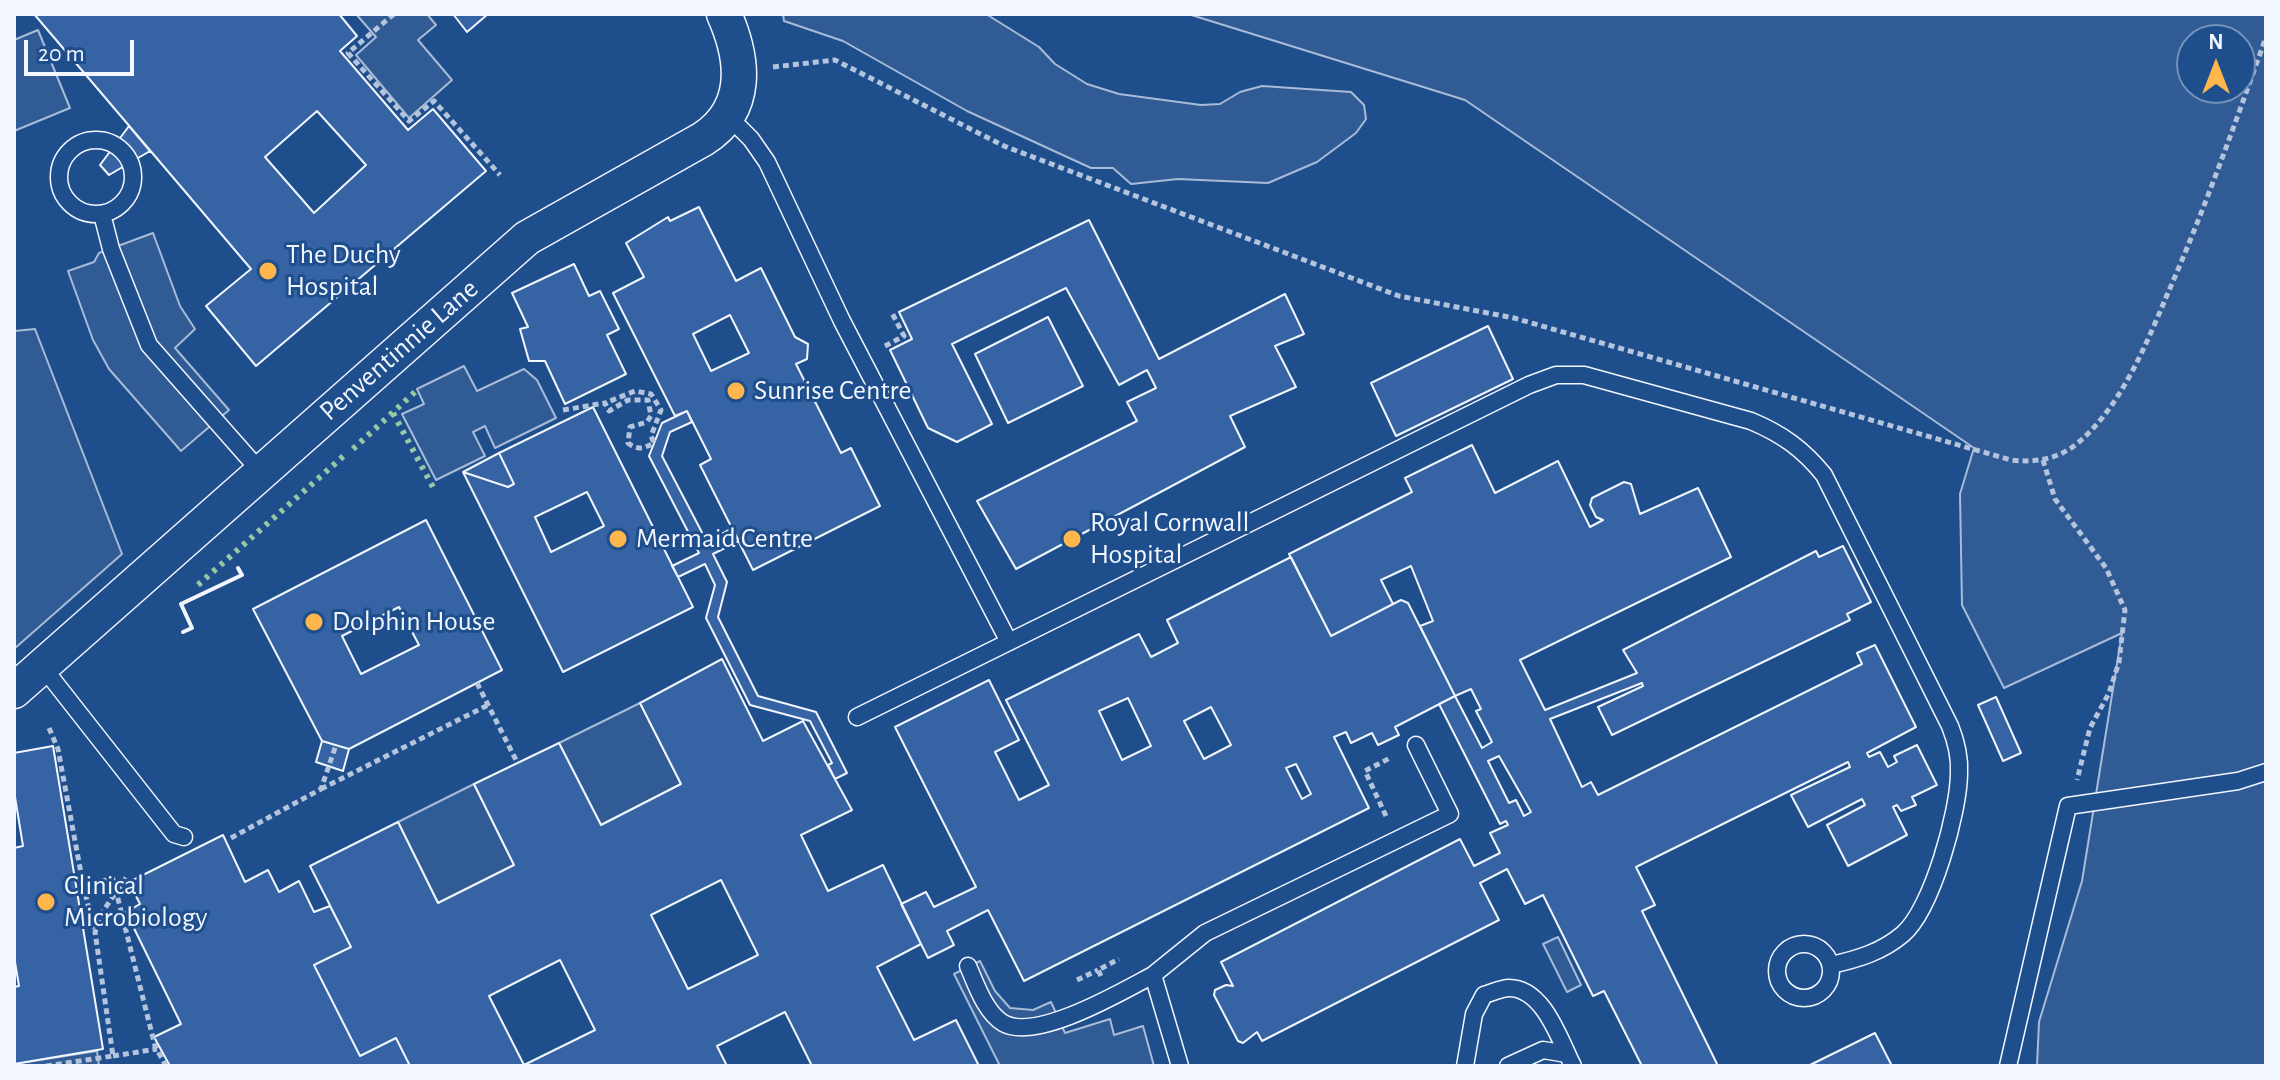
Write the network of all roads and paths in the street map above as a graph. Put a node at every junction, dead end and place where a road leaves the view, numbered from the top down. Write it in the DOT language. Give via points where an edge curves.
graph roads {
  1 [pos="394,14"];
  2 [pos="724,14"];
  3 [pos="2266,37"];
  4 [pos="740,72"];
  5 [pos="728,116"];
  6 [pos="500,175"];
  7 [pos="102,214"];
  8 [pos="892,313"];
  9 [pos="878,349"];
  10 [pos="605,403"];
  11 [pos="563,410"];
  12 [pos="2043,460"];
  13 [pos="260,471"];
  14 [pos="1009,642"];
  15 [pos="42,666"];
  16 [pos="477,683"];
  17 [pos="14,691"];
  18 [pos="488,705"];
  19 [pos="857,717"];
  20 [pos="49,728"];
  21 [pos="336,745"];
  22 [pos="1416,745"];
  23 [pos="518,764"];
  24 [pos="2266,772"];
  25 [pos="321,789"];
  26 [pos="2068,806"];
  27 [pos="184,837"];
  28 [pos="231,838"];
  29 [pos="128,875"];
  30 [pos="83,884"];
  31 [pos="116,890"];
  32 [pos="95,932"];
  33 [pos="1831,965"];
  34 [pos="968,966"];
  35 [pos="1098,970"];
  36 [pos="1153,975"];
  37 [pos="1073,982"];
  38 [pos="157,1049"];
  39 [pos="113,1056"];
  40 [pos="1570,1060"];
  41 [pos="46,1066"];
  42 [pos="166,1066"];
  43 [pos="1180,1066"];
  44 [pos="1465,1066"];
  45 [pos="1508,1066"];
  46 [pos="2008,1066"];
  1 -- 6 [label="path" via="348,53 409,121 434,101"];
  2 -- 4 [label="street" via="737,43"];
  3 -- 12 [label="path" via="2198,224 2138,359 2088,434"];
  4 -- 5 [label="street" via="739,91"];
  4 -- 12 [label="path" via="835,60 1004,146 1372,288 1514,318 2011,460"];
  5 -- 13 [label="street, Penventinnie Lane" via="703,139 527,238"];
  5 -- 14 [label="lane" via="767,162 842,321"];
  7 -- 7 [label="lane" via="74,207 59,183 66,156 90,140 117,147 132,171 126,198"];
  7 -- 13 [label="lane" via="149,345"];
  8 -- 9 [label="path" via="904,336"];
  10 -- 10 [label="path" via="635,391 651,394 661,410 651,436 654,443 644,448 628,443 630,427 651,416 648,400 628,400 609,411"];
  10 -- 11 [label="path"];
  12 -- 26 [label="path" via="2055,499 2106,568 2125,610 2119,662 2090,728"];
  13 -- 15 [label="street, Penventinnie Lane"];
  14 -- 19 [label="lane"];
  14 -- 33 [label="lane" via="1544,378 1584,375 1751,421 1792,441 1824,475 1950,726 1959,759 1957,796 1935,876 1916,920 1884,947"];
  15 -- 17 [label="street, Penventinnie Lane"];
  15 -- 27 [label="lane" via="174,834"];
  16 -- 18 [label="path"];
  18 -- 23 [label="path"];
  18 -- 25 [label="path"];
  20 -- 30 [label="path" via="58,749"];
  21 -- 25 [label="path"];
  22 -- 36 [label="lane" via="1450,814 1205,933"];
  24 -- 26 [label="lane" via="2238,781"];
  25 -- 28 [label="path"];
  26 -- 46 [label="lane"];
  29 -- 31 [label="path"];
  30 -- 31 [label="path" via="113,879"];
  30 -- 32 [label="path"];
  31 -- 32 [label="path"];
  31 -- 38 [label="path"];
  32 -- 39 [label="path"];
  34 -- 36 [label="lane" via="991,1010 1013,1027 1070,1014"];
  35 -- 37 [label="path"];
  36 -- 43 [label="lane"];
  38 -- 39 [label="path"];
  38 -- 42 [label="path"];
  39 -- 41 [label="path"];
  40 -- 44 [label="lane" via="1548,1015 1527,994 1510,988 1484,995 1474,1014"];
  40 -- 45 [label="lane" via="1543,1050"];
}
